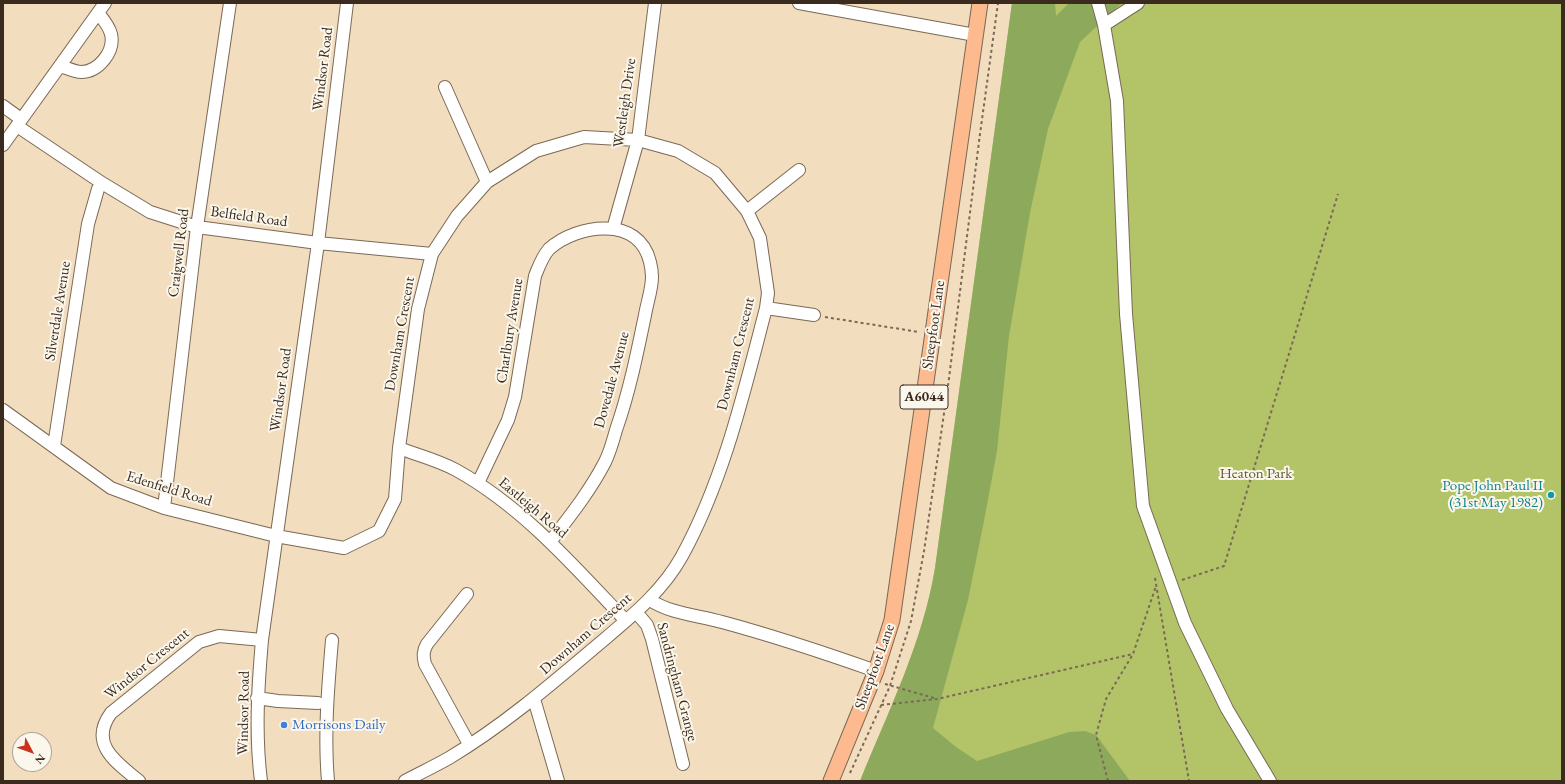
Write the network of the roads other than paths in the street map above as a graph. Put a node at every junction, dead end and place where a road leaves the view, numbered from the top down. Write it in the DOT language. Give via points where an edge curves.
graph roads {
  1 [pos="230,3"];
  2 [pos="347,3"];
  3 [pos="655,3"];
  4 [pos="799,3"];
  5 [pos="980,3"];
  6 [pos="1098,3"];
  7 [pos="1138,3"];
  8 [pos="101,8"];
  9 [pos="1104,25"];
  10 [pos="975,35"];
  11 [pos="60,66"];
  12 [pos="445,87"];
  13 [pos="3,106"];
  14 [pos="19,122"];
  15 [pos="638,140"];
  16 [pos="3,145"];
  17 [pos="799,170"];
  18 [pos="487,182"];
  19 [pos="102,183"];
  20 [pos="747,211"];
  21 [pos="197,227"];
  22 [pos="613,229"];
  23 [pos="318,242"];
  24 [pos="432,254"];
  25 [pos="766,308"];
  26 [pos="814,315"];
  27 [pos="3,410"];
  28 [pos="54,446"];
  29 [pos="399,448"];
  30 [pos="478,483"];
  31 [pos="164,508"];
  32 [pos="276,536"];
  33 [pos="550,542"];
  34 [pos="467,594"];
  35 [pos="650,600"];
  36 [pos="636,612"];
  37 [pos="626,621"];
  38 [pos="262,640"];
  39 [pos="332,640"];
  40 [pos="874,675"];
  41 [pos="257,698"];
  42 [pos="534,699"];
  43 [pos="318,703"];
  44 [pos="469,744"];
  45 [pos="683,764"];
  46 [pos="139,781"];
  47 [pos="261,781"];
  48 [pos="328,781"];
  49 [pos="405,781"];
  50 [pos="558,781"];
  51 [pos="831,781"];
  52 [pos="1270,781"];
  1 -- 21 [label="street, Craigwell Road"];
  2 -- 23 [label="street, Windsor Road"];
  3 -- 15 [label="street, Westleigh Drive"];
  4 -- 10 [label="street"];
  5 -- 10 [label="main road, Sheepfoot Lane / A6044"];
  6 -- 9 [label="street"];
  7 -- 9 [label="street"];
  8 -- 11 [label="street"];
  8 -- 11 [label="street" via="112,36 110,50 104,61 93,69 81,72"];
  9 -- 52 [label="street" via="1117,100 1126,314 1143,506 1185,623 1227,709"];
  10 -- 40 [label="main road, Sheepfoot Lane / A6044" via="894,613"];
  11 -- 14 [label="street"];
  12 -- 18 [label="street"];
  13 -- 14 [label="street, Belfield Road"];
  14 -- 16 [label="street"];
  14 -- 19 [label="street, Belfield Road"];
  15 -- 18 [label="street, Downham Crescent" via="584,137 536,151"];
  15 -- 20 [label="street, Downham Crescent" via="678,151 715,173"];
  15 -- 22 [label="street, Westleigh Drive"];
  17 -- 20 [label="street"];
  18 -- 24 [label="street, Downham Crescent" via="457,216"];
  19 -- 21 [label="street, Belfield Road" via="150,212"];
  19 -- 28 [label="street, Silverdale Avenue" via="88,224"];
  20 -- 25 [label="street, Downham Crescent" via="760,238 768,293"];
  21 -- 23 [label="street, Belfield Road"];
  21 -- 31 [label="street, Craigwell Road"];
  22 -- 30 [label="street, Charlbury Avenue" via="593,228 578,233 550,249 542,258 535,276 515,397 508,420"];
  22 -- 33 [label="street, Dovedale Avenue" via="632,234 639,240 649,260 652,277 639,346 624,408 606,460 583,499"];
  23 -- 24 [label="street, Belfield Road"];
  23 -- 32 [label="street, Windsor Road"];
  24 -- 29 [label="street, Downham Crescent" via="418,309"];
  25 -- 26 [label="street"];
  25 -- 35 [label="street, Downham Crescent" via="740,406 710,498 681,556"];
  27 -- 28 [label="street, Edenfield Road"];
  28 -- 31 [label="street, Edenfield Road" via="111,488"];
  29 -- 30 [label="street, Eastleigh Road" via="454,469"];
  29 -- 32 [label="street, Downham Crescent" via="395,499 379,531 344,548"];
  30 -- 33 [label="street, Eastleigh Road" via="516,511"];
  31 -- 32 [label="street, Edenfield Road"];
  32 -- 38 [label="street, Windsor Road"];
  33 -- 37 [label="street, Eastleigh Road"];
  34 -- 44 [label="street" via="427,644 424,657 425,664"];
  35 -- 36 [label="street, Downham Crescent"];
  35 -- 40 [label="street" via="669,610 705,616 770,635"];
  36 -- 37 [label="street, Downham Crescent"];
  36 -- 45 [label="street, Sandringham Grange" via="647,625 652,639"];
  37 -- 42 [label="street, Downham Crescent"];
  38 -- 41 [label="street, Windsor Road"];
  38 -- 46 [label="street, Windsor Crescent" via="218,636 199,642 112,713 106,720 104,748 111,758"];
  39 -- 48 [label="street" via="327,699"];
  40 -- 51 [label="main road, Sheepfoot Lane / A6044"];
  41 -- 43 [label="street"];
  41 -- 47 [label="street, Windsor Road"];
  42 -- 44 [label="street, Downham Crescent"];
  42 -- 50 [label="street"];
  44 -- 49 [label="street, Downham Crescent" via="449,758"];
}
